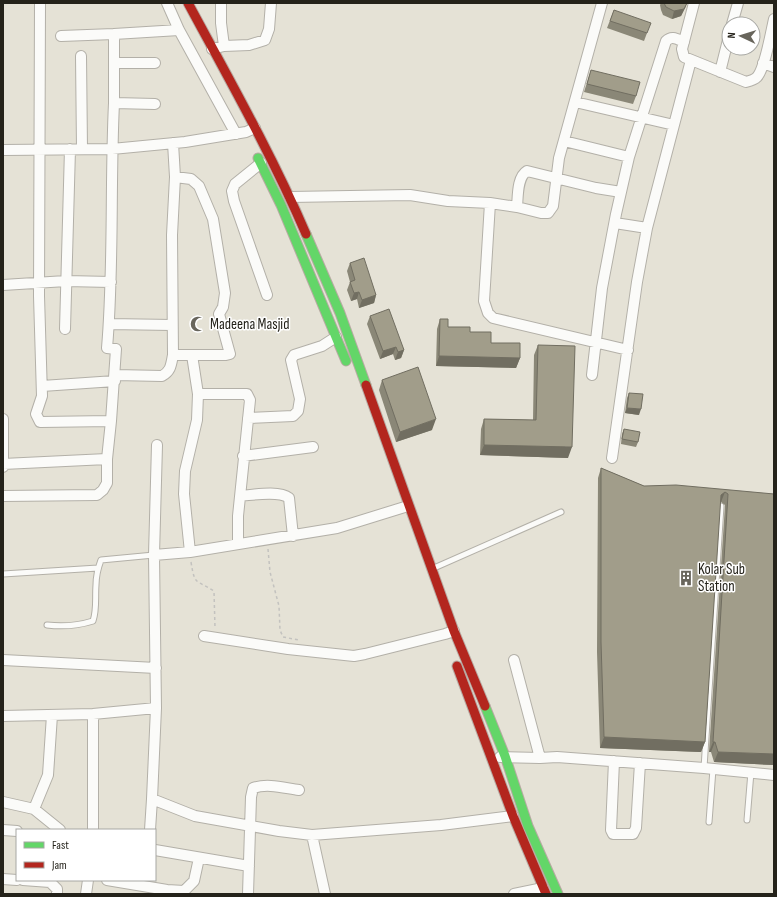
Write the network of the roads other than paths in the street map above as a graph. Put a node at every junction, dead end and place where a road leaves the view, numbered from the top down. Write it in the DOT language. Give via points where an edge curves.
graph roads {
  1 [pos="40,3"];
  2 [pos="167,3"];
  3 [pos="180,3"];
  4 [pos="188,3"];
  5 [pos="221,3"];
  6 [pos="271,3"];
  7 [pos="602,3"];
  8 [pos="694,3"];
  9 [pos="738,3"];
  10 [pos="734,16"];
  11 [pos="774,19"];
  12 [pos="179,30"];
  13 [pos="114,34"];
  14 [pos="61,36"];
  15 [pos="684,42"];
  16 [pos="224,46"];
  17 [pos="212,49"];
  18 [pos="81,56"];
  19 [pos="724,56"];
  20 [pos="691,60"];
  21 [pos="114,63"];
  22 [pos="155,63"];
  23 [pos="763,63"];
  24 [pos="774,67"];
  25 [pos="720,72"];
  26 [pos="217,75"];
  27 [pos="574,102"];
  28 [pos="114,103"];
  29 [pos="155,104"];
  30 [pos="642,117"];
  31 [pos="674,125"];
  32 [pos="245,131"];
  33 [pos="564,141"];
  34 [pos="173,143"];
  35 [pos="70,149"];
  36 [pos="82,149"];
  37 [pos="112,149"];
  38 [pos="3,150"];
  39 [pos="39,150"];
  40 [pos="255,150"];
  41 [pos="629,158"];
  42 [pos="261,163"];
  43 [pos="175,177"];
  44 [pos="556,179"];
  45 [pos="621,192"];
  46 [pos="290,197"];
  47 [pos="490,203"];
  48 [pos="517,207"];
  49 [pos="615,222"];
  50 [pos="647,228"];
  51 [pos="66,281"];
  52 [pos="111,282"];
  53 [pos="39,283"];
  54 [pos="3,285"];
  55 [pos="267,295"];
  56 [pos="109,324"];
  57 [pos="172,325"];
  58 [pos="65,329"];
  59 [pos="336,337"];
  60 [pos="596,343"];
  61 [pos="628,350"];
  62 [pos="173,355"];
  63 [pos="192,355"];
  64 [pos="348,367"];
  65 [pos="592,375"];
  66 [pos="115,378"];
  67 [pos="42,386"];
  68 [pos="198,394"];
  69 [pos="248,418"];
  70 [pos="3,419"];
  71 [pos="111,421"];
  72 [pos="157,445"];
  73 [pos="314,447"];
  74 [pos="243,456"];
  75 [pos="612,458"];
  76 [pos="107,460"];
  77 [pos="3,464"];
  78 [pos="3,467"];
  79 [pos="3,496"];
  80 [pos="240,496"];
  81 [pos="408,506"];
  82 [pos="721,506"];
  83 [pos="561,512"];
  84 [pos="293,536"];
  85 [pos="238,544"];
  86 [pos="190,552"];
  87 [pos="154,555"];
  88 [pos="98,568"];
  89 [pos="431,569"];
  90 [pos="3,574"];
  91 [pos="47,625"];
  92 [pos="447,634"];
  93 [pos="204,636"];
  94 [pos="453,656"];
  95 [pos="3,660"];
  96 [pos="514,660"];
  97 [pos="156,668"];
  98 [pos="156,708"];
  99 [pos="93,714"];
  100 [pos="52,715"];
  101 [pos="3,716"];
  102 [pos="505,756"];
  103 [pos="540,758"];
  104 [pos="492,759"];
  105 [pos="614,761"];
  106 [pos="640,763"];
  107 [pos="708,768"];
  108 [pos="751,772"];
  109 [pos="774,775"];
  110 [pos="299,790"];
  111 [pos="152,799"];
  112 [pos="3,802"];
  113 [pos="34,809"];
  114 [pos="513,816"];
  115 [pos="747,820"];
  116 [pos="708,822"];
  117 [pos="250,826"];
  118 [pos="59,829"];
  119 [pos="93,829"];
  120 [pos="150,829"];
  121 [pos="3,830"];
  122 [pos="16,831"];
  123 [pos="312,835"];
  124 [pos="156,850"];
  125 [pos="199,858"];
  126 [pos="249,866"];
  127 [pos="3,879"];
  128 [pos="16,880"];
  129 [pos="36,881"];
  130 [pos="88,881"];
  131 [pos="113,881"];
  132 [pos="545,891"];
  133 [pos="57,894"];
  134 [pos="86,894"];
  135 [pos="248,894"];
  136 [pos="324,894"];
  137 [pos="514,894"];
  138 [pos="558,894"];
  1 -- 39 [label="street"];
  2 -- 12 [label="street"];
  3 -- 26 [label="main road"];
  4 -- 17 [label="main road"];
  5 -- 16 [label="street"];
  6 -- 16 [label="street" via="269,29 265,40 249,45"];
  7 -- 27 [label="street"];
  8 -- 15 [label="street"];
  9 -- 10 [label="street"];
  11 -- 23 [label="street"];
  12 -- 13 [label="street"];
  12 -- 32 [label="street"];
  13 -- 14 [label="street"];
  13 -- 21 [label="street"];
  15 -- 20 [label="street" via="684,57"];
  15 -- 30 [label="street" via="672,37 666,41"];
  16 -- 17 [label="street"];
  17 -- 32 [label="main road"];
  18 -- 36 [label="street"];
  19 -- 25 [label="street"];
  20 -- 25 [label="street"];
  20 -- 31 [label="street"];
  21 -- 22 [label="street"];
  21 -- 28 [label="street"];
  23 -- 24 [label="street"];
  23 -- 25 [label="street" via="758,76 752,81 746,82"];
  27 -- 30 [label="street"];
  27 -- 33 [label="street"];
  28 -- 29 [label="street"];
  28 -- 37 [label="street"];
  30 -- 31 [label="street"];
  30 -- 41 [label="street"];
  31 -- 50 [label="street"];
  32 -- 34 [label="street"];
  32 -- 46 [label="main road"];
  33 -- 41 [label="street"];
  33 -- 44 [label="street"];
  34 -- 37 [label="street"];
  34 -- 43 [label="street"];
  35 -- 36 [label="street"];
  35 -- 39 [label="street"];
  35 -- 51 [label="street"];
  36 -- 37 [label="street"];
  37 -- 52 [label="street"];
  38 -- 39 [label="street"];
  39 -- 53 [label="street"];
  40 -- 42 [label="main road"];
  41 -- 45 [label="street"];
  42 -- 55 [label="street" via="235,184 232,190"];
  42 -- 59 [label="main road"];
  43 -- 57 [label="street"];
  43 -- 63 [label="street" via="191,179 199,186 213,219 225,293 219,314 230,354"];
  44 -- 45 [label="street"];
  44 -- 48 [label="street" via="552,206 548,213"];
  44 -- 48 [label="street" via="527,171 522,174"];
  45 -- 49 [label="street"];
  46 -- 47 [label="street" via="410,195 448,201"];
  46 -- 81 [label="main road" via="340,313"];
  47 -- 48 [label="street"];
  47 -- 60 [label="street" via="484,301 488,312 493,318"];
  49 -- 50 [label="street"];
  49 -- 60 [label="street" via="602,288"];
  50 -- 61 [label="street"];
  51 -- 52 [label="street"];
  51 -- 53 [label="street"];
  51 -- 58 [label="street"];
  52 -- 56 [label="street"];
  53 -- 54 [label="street"];
  53 -- 67 [label="street"];
  56 -- 57 [label="street"];
  56 -- 66 [label="street" via="107,348 116,349"];
  57 -- 62 [label="street"];
  59 -- 64 [label="main road"];
  59 -- 69 [label="street" via="322,346 294,355 291,360 300,399 298,411 293,416"];
  60 -- 61 [label="street"];
  60 -- 65 [label="street"];
  61 -- 75 [label="street"];
  62 -- 63 [label="street"];
  62 -- 66 [label="street" via="168,373 162,376"];
  63 -- 68 [label="street"];
  66 -- 67 [label="street"];
  66 -- 71 [label="street"];
  67 -- 71 [label="street" via="42,396 36,414 40,422"];
  68 -- 69 [label="street" via="247,394 250,400"];
  68 -- 86 [label="street" via="197,420 185,471 184,494"];
  69 -- 74 [label="street"];
  70 -- 77 [label="street"];
  71 -- 76 [label="street"];
  72 -- 87 [label="street"];
  73 -- 74 [label="street"];
  74 -- 80 [label="street"];
  76 -- 77 [label="street"];
  76 -- 79 [label="street" via="107,483 97,495"];
  77 -- 78 [label="street"];
  80 -- 84 [label="street" via="276,494 289,498"];
  80 -- 85 [label="street"];
  81 -- 84 [label="street" via="337,528"];
  81 -- 89 [label="main road"];
  82 -- 107 [label="lane"];
  83 -- 89 [label="lane"];
  84 -- 85 [label="street"];
  85 -- 86 [label="street"];
  86 -- 87 [label="street"];
  87 -- 88 [label="lane" via="101,560"];
  87 -- 97 [label="street"];
  88 -- 90 [label="lane"];
  88 -- 91 [label="lane" via="96,613 93,621 73,627"];
  89 -- 92 [label="main road"];
  92 -- 93 [label="street" via="354,656"];
  92 -- 102 [label="main road"];
  94 -- 104 [label="main road"];
  95 -- 97 [label="street"];
  96 -- 103 [label="street"];
  97 -- 98 [label="street"];
  98 -- 99 [label="street"];
  98 -- 111 [label="street"];
  99 -- 100 [label="street"];
  99 -- 119 [label="street"];
  100 -- 101 [label="street"];
  100 -- 113 [label="street" via="48,775"];
  102 -- 103 [label="street"];
  102 -- 104 [label="street"];
  102 -- 138 [label="main road" via="528,826"];
  103 -- 105 [label="street"];
  104 -- 114 [label="main road"];
  105 -- 106 [label="street"];
  105 -- 106 [label="street" via="611,830 613,834 633,834 636,828"];
  106 -- 107 [label="street"];
  107 -- 108 [label="street"];
  107 -- 116 [label="lane"];
  108 -- 109 [label="street"];
  108 -- 115 [label="lane"];
  110 -- 117 [label="street" via="267,786 254,788 251,797"];
  111 -- 117 [label="street" via="195,816"];
  111 -- 120 [label="street"];
  112 -- 113 [label="street"];
  113 -- 118 [label="street"];
  114 -- 123 [label="street" via="441,825"];
  114 -- 132 [label="main road"];
  117 -- 123 [label="street"];
  117 -- 126 [label="street"];
  121 -- 122 [label="street"];
  123 -- 136 [label="street"];
  124 -- 125 [label="street"];
  125 -- 126 [label="street"];
  125 -- 131 [label="street" via="194,881 184,891"];
  126 -- 135 [label="street"];
  127 -- 128 [label="street"];
  129 -- 133 [label="street" via="50,882 57,889"];
  130 -- 134 [label="street"];
  132 -- 137 [label="street"];
}
